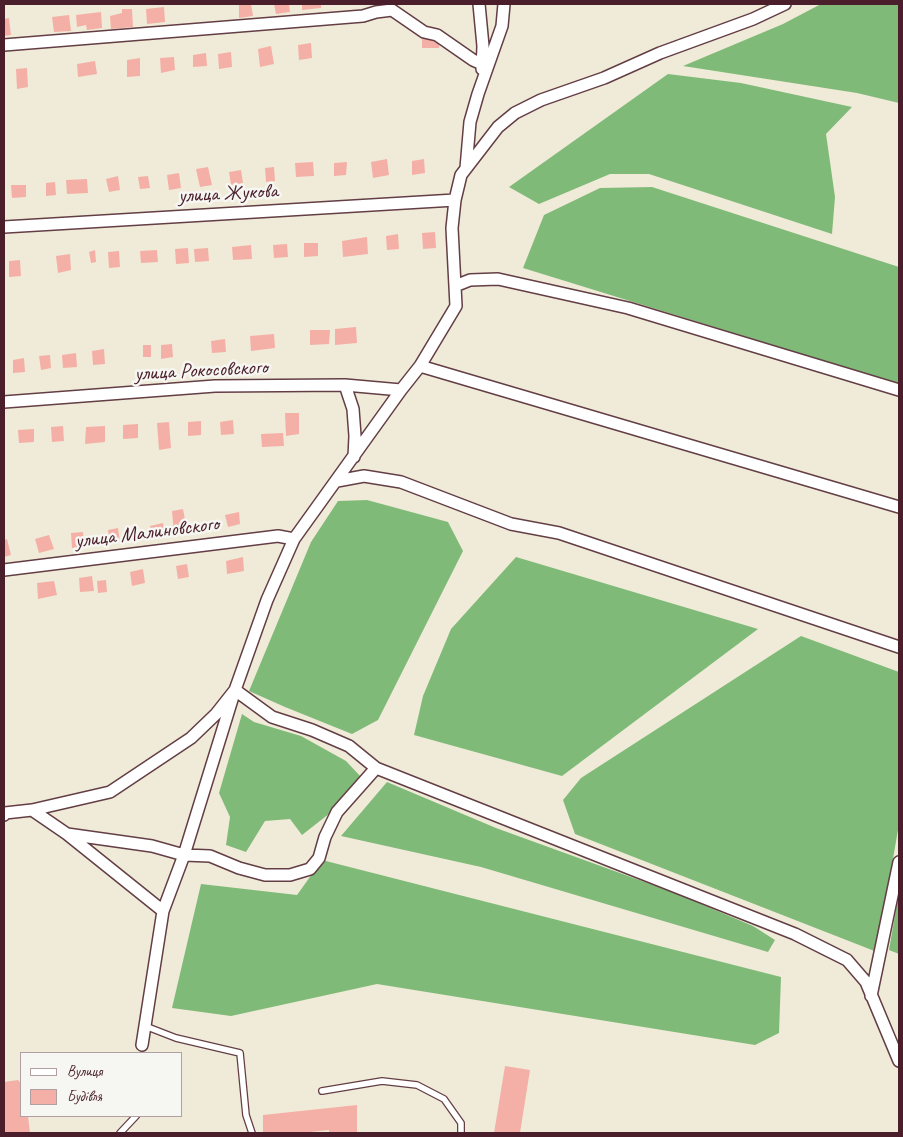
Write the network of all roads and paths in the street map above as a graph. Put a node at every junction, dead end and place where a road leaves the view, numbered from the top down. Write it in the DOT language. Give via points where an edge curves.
graph roads {
  1 [pos="479,4"];
  2 [pos="504,4"];
  3 [pos="785,4"];
  4 [pos="4,45"];
  5 [pos="482,64"];
  6 [pos="482,83"];
  7 [pos="466,168"];
  8 [pos="455,200"];
  9 [pos="4,226"];
  10 [pos="454,286"];
  11 [pos="420,366"];
  12 [pos="345,386"];
  13 [pos="401,390"];
  14 [pos="899,390"];
  15 [pos="4,402"];
  16 [pos="354,457"];
  17 [pos="337,481"];
  18 [pos="899,507"];
  19 [pos="294,539"];
  20 [pos="4,570"];
  21 [pos="899,647"];
  22 [pos="236,690"];
  23 [pos="376,768"];
  24 [pos="32,810"];
  25 [pos="4,815"];
  26 [pos="67,834"];
  27 [pos="184,855"];
  28 [pos="899,862"];
  29 [pos="163,911"];
  30 [pos="872,996"];
  31 [pos="145,1026"];
  32 [pos="142,1049"];
  33 [pos="899,1061"];
  34 [pos="322,1091"];
  35 [pos="135,1117"];
  36 [pos="120,1133"];
  37 [pos="252,1133"];
  38 [pos="461,1133"];
  1 -- 5 [label="street"];
  2 -- 6 [label="street" via="502,26"];
  3 -- 7 [label="street" via="754,19 541,100 498,127"];
  4 -- 5 [label="street" via="363,16 392,10"];
  5 -- 6 [label="street"];
  6 -- 7 [label="street" via="470,122"];
  7 -- 8 [label="street"];
  8 -- 9 [label="street, улица Жукова"];
  8 -- 10 [label="street" via="452,228"];
  10 -- 11 [label="street" via="456,306"];
  10 -- 14 [label="street" via="470,280 498,279 628,308"];
  11 -- 13 [label="street"];
  11 -- 18 [label="street"];
  12 -- 13 [label="street, улица Рокосовского"];
  12 -- 15 [label="street, улица Рокосовского" via="215,386"];
  12 -- 16 [label="street" via="354,409"];
  13 -- 16 [label="street"];
  16 -- 17 [label="street"];
  17 -- 19 [label="street"];
  17 -- 21 [label="street" via="364,476 401,482 511,524 559,533"];
  19 -- 20 [label="street, улица Малиновского" via="278,536"];
  19 -- 22 [label="street"];
  22 -- 23 [label="street" via="272,717 349,746"];
  22 -- 24 [label="street" via="191,738 110,792"];
  22 -- 27 [label="street"];
  23 -- 27 [label="street" via="337,812 325,837 320,858 310,869 290,875 265,875 210,856"];
  23 -- 30 [label="street" via="795,934 847,960 866,982"];
  24 -- 25 [label="street"];
  24 -- 26 [label="street"];
  26 -- 27 [label="street" via="152,846"];
  26 -- 29 [label="street"];
  27 -- 29 [label="street"];
  28 -- 30 [label="street"];
  29 -- 31 [label="street"];
  30 -- 33 [label="street"];
  31 -- 32 [label="street"];
  31 -- 37 [label="lane" via="176,1038 240,1053 246,1115"];
  34 -- 38 [label="lane" via="382,1081 417,1085 444,1100 461,1123"];
  35 -- 36 [label="lane"];
}
